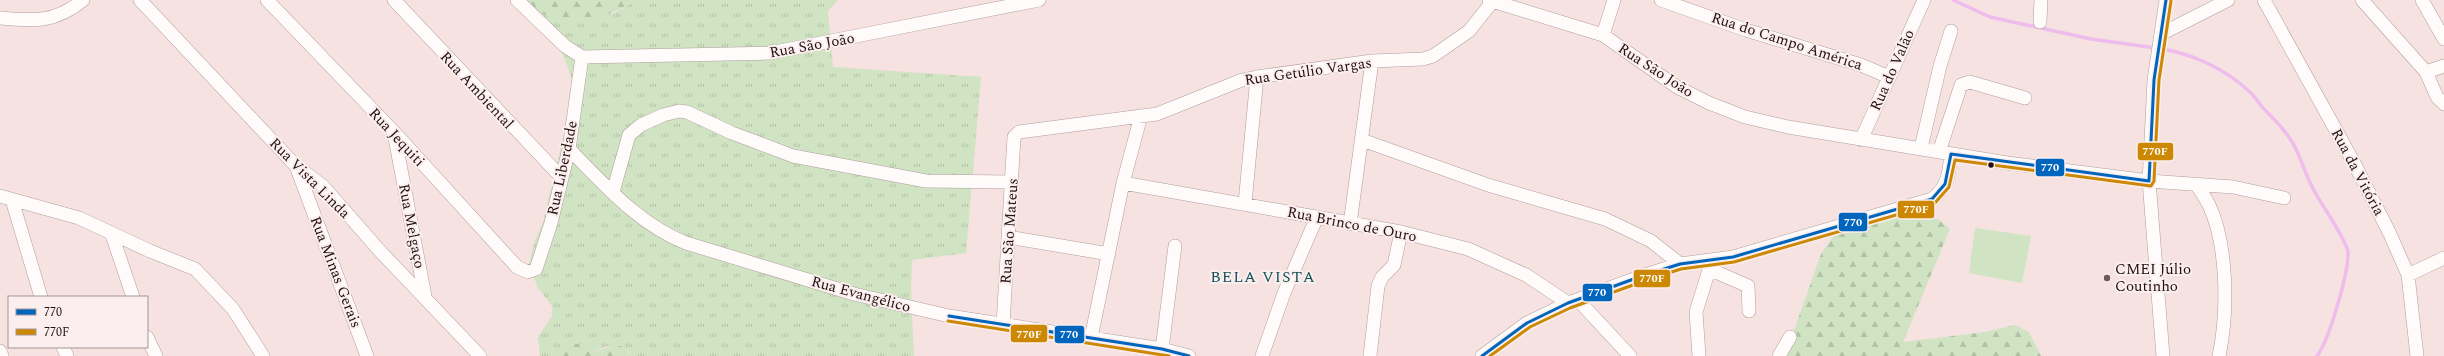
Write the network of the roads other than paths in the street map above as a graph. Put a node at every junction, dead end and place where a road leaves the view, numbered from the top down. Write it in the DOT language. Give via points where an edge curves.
graph roads {
  1 [pos="83,0"];
  2 [pos="140,0"];
  3 [pos="267,0"];
  4 [pos="394,0"];
  5 [pos="517,0"];
  6 [pos="1039,0"];
  7 [pos="1491,0"];
  8 [pos="1614,0"];
  9 [pos="1661,0"];
  10 [pos="1924,0"];
  11 [pos="2041,0"];
  12 [pos="2166,0"];
  13 [pos="2228,0"];
  14 [pos="2264,0"];
  15 [pos="2362,0"];
  16 [pos="2422,0"];
  17 [pos="1691,4"];
  18 [pos="2439,17"];
  19 [pos="0,18"];
  20 [pos="2040,22"];
  21 [pos="1951,31"];
  22 [pos="2161,34"];
  23 [pos="1603,35"];
  24 [pos="2444,39"];
  25 [pos="582,57"];
  26 [pos="1372,61"];
  27 [pos="2444,66"];
  28 [pos="2426,72"];
  29 [pos="1889,76"];
  30 [pos="1256,77"];
  31 [pos="2025,98"];
  32 [pos="2444,104"];
  33 [pos="1141,116"];
  34 [pos="394,132"];
  35 [pos="1014,137"];
  36 [pos="1362,140"];
  37 [pos="1861,140"];
  38 [pos="1920,148"];
  39 [pos="568,149"];
  40 [pos="1945,153"];
  41 [pos="296,166"];
  42 [pos="562,178"];
  43 [pos="2149,181"];
  44 [pos="1012,182"];
  45 [pos="1123,183"];
  46 [pos="2196,184"];
  47 [pos="613,192"];
  48 [pos="6,198"];
  49 [pos="2284,198"];
  50 [pos="1245,203"];
  51 [pos="1317,217"];
  52 [pos="1350,224"];
  53 [pos="1401,232"];
  54 [pos="112,235"];
  55 [pos="1008,237"];
  56 [pos="1175,246"];
  57 [pos="1109,254"];
  58 [pos="2444,258"];
  59 [pos="1680,264"];
  60 [pos="1711,264"];
  61 [pos="528,272"];
  62 [pos="2408,275"];
  63 [pos="41,296"];
  64 [pos="133,296"];
  65 [pos="425,296"];
  66 [pos="1573,302"];
  67 [pos="1749,311"];
  68 [pos="1003,325"];
  69 [pos="1790,337"];
  70 [pos="1091,338"];
  71 [pos="148,339"];
  72 [pos="1162,349"];
  73 [pos="0,351"];
  74 [pos="2,356"];
  75 [pos="156,356"];
  76 [pos="263,356"];
  77 [pos="367,356"];
  78 [pos="480,356"];
  79 [pos="1189,356"];
  80 [pos="1262,356"];
  81 [pos="1370,356"];
  82 [pos="1482,356"];
  83 [pos="1630,356"];
  84 [pos="1699,356"];
  85 [pos="1779,356"];
  86 [pos="2163,356"];
  87 [pos="2219,356"];
  88 [pos="2417,356"];
  1 -- 19 [label="street" via="62,15 41,21"];
  2 -- 41 [label="street, Rua Vista Linda"];
  3 -- 34 [label="street, Rua Jequiti"];
  4 -- 42 [label="street, Rua Ambiental"];
  5 -- 25 [label="street" via="565,46"];
  6 -- 25 [label="street, Rua São João" via="770,53"];
  7 -- 23 [label="street, Rua São João"];
  7 -- 26 [label="street, Rua Getúlio Vargas" via="1469,31 1433,56 1423,59"];
  8 -- 23 [label="street"];
  9 -- 17 [label="street, Rua do Campo América"];
  10 -- 29 [label="street, Rua do Valão"];
  11 -- 20 [label="street"];
  12 -- 22 [label="street"];
  13 -- 22 [label="street"];
  14 -- 62 [label="street, Rua da Vitória" via="2354,162"];
  15 -- 28 [label="street"];
  16 -- 18 [label="street"];
  17 -- 29 [label="street, Rua do Campo América" via="1746,30"];
  18 -- 24 [label="street"];
  21 -- 38 [label="street"];
  22 -- 43 [label="street" via="2154,80"];
  23 -- 37 [label="street, Rua São João" via="1676,87 1709,104 1745,117"];
  25 -- 39 [label="street, Rua Liberdade"];
  26 -- 30 [label="street, Rua Getúlio Vargas"];
  26 -- 36 [label="street"];
  27 -- 28 [label="street"];
  28 -- 32 [label="street" via="2437,96"];
  29 -- 37 [label="street, Rua do Valão"];
  30 -- 33 [label="street, Rua Getúlio Vargas" via="1242,80 1171,110"];
  30 -- 50 [label="street"];
  31 -- 40 [label="street" via="1970,82 1961,85"];
  33 -- 35 [label="street, Rua Getúlio Vargas" via="1024,130"];
  33 -- 45 [label="street"];
  34 -- 61 [label="street, Rua Jequiti" via="517,266"];
  34 -- 65 [label="street, Rua Melgaço"];
  35 -- 44 [label="street, Rua São Mateus"];
  36 -- 52 [label="street"];
  36 -- 59 [label="street" via="1495,187 1605,219 1651,241"];
  37 -- 38 [label="street, Rua São João"];
  38 -- 40 [label="street, Rua São João"];
  39 -- 42 [label="street, Rua Liberdade"];
  39 -- 47 [label="street, Rua Evangélico"];
  40 -- 43 [label="street, Rua São João"];
  40 -- 60 [label="street" via="1946,185 1932,199"];
  41 -- 65 [label="street, Rua Vista Linda" via="323,186 379,250"];
  41 -- 77 [label="street, Rua Minas Gerais"];
  42 -- 61 [label="street, Rua Liberdade" via="539,264 536,269"];
  43 -- 46 [label="street, Rua São João"];
  43 -- 86 [label="street"];
  44 -- 47 [label="street" via="926,181 793,156 732,133 687,112 679,111 641,125 629,135"];
  44 -- 55 [label="street, Rua São Mateus"];
  45 -- 50 [label="street, Rua Brinco de Ouro"];
  45 -- 57 [label="street"];
  46 -- 49 [label="street, Rua São João" via="2233,187"];
  46 -- 87 [label="street" via="2209,205 2218,233 2224,271 2224,307"];
  47 -- 68 [label="street, Rua Evangélico" via="628,209 646,222 670,237 686,243 854,294 949,316"];
  48 -- 54 [label="street" via="79,218"];
  48 -- 63 [label="street"];
  50 -- 51 [label="street, Rua Brinco de Ouro"];
  51 -- 52 [label="street, Rua Brinco de Ouro"];
  51 -- 80 [label="street" via="1284,293"];
  52 -- 53 [label="street, Rua Brinco de Ouro"];
  53 -- 66 [label="street, Rua Brinco de Ouro" via="1468,249 1504,263"];
  53 -- 81 [label="street" via="1394,265 1382,277 1378,286"];
  54 -- 64 [label="street"];
  54 -- 76 [label="street" via="183,263 201,273 234,309"];
  55 -- 57 [label="street"];
  55 -- 68 [label="street, Rua São Mateus"];
  56 -- 72 [label="street"];
  57 -- 70 [label="street"];
  58 -- 62 [label="street"];
  59 -- 60 [label="street"];
  59 -- 66 [label="street"];
  60 -- 67 [label="street" via="1748,286"];
  60 -- 84 [label="street" via="1696,312"];
  62 -- 88 [label="street, Rua da Vitória"];
  65 -- 78 [label="street, Rua Vista Linda"];
  66 -- 82 [label="street" via="1527,323"];
  66 -- 83 [label="street, Rua Brinco de Ouro"];
  68 -- 70 [label="street, Rua Evangélico"];
  69 -- 85 [label="street"];
  70 -- 72 [label="street, Rua Evangélico"];
  71 -- 75 [label="street"];
  72 -- 79 [label="street, Rua Evangélico"];
  73 -- 74 [label="street"];
}
